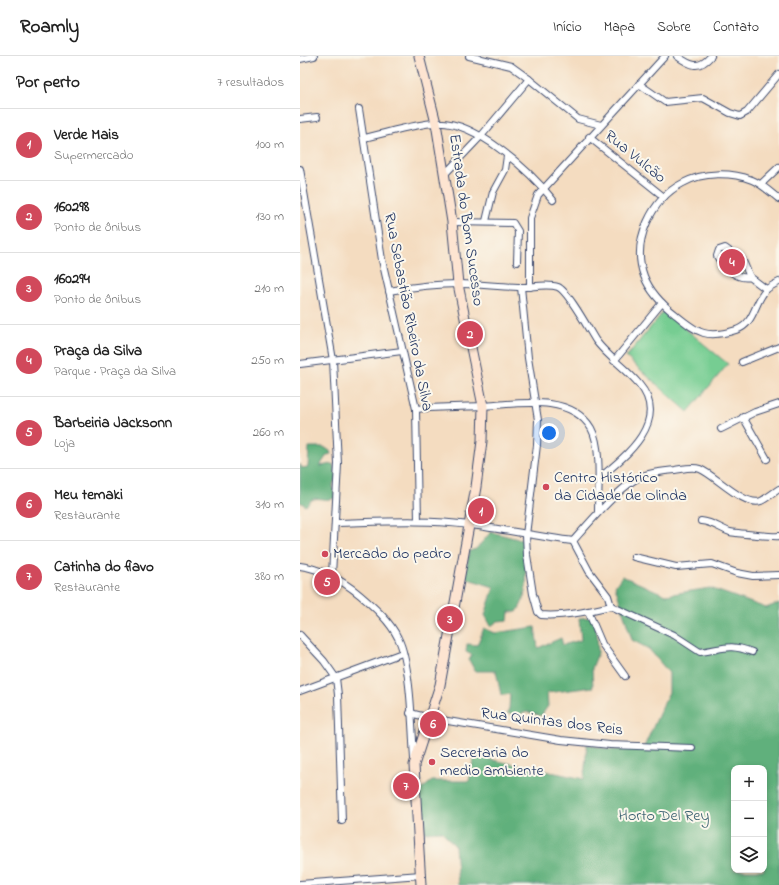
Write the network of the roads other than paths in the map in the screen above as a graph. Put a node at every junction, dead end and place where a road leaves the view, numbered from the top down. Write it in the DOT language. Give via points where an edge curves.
graph roads {
  1 [pos="314,56"];
  2 [pos="419,56"];
  3 [pos="469,56"];
  4 [pos="665,56"];
  5 [pos="677,56"];
  6 [pos="711,56"];
  7 [pos="300,59"];
  8 [pos="779,74"];
  9 [pos="529,79"];
  10 [pos="638,84"];
  11 [pos="359,109"];
  12 [pos="317,116"];
  13 [pos="300,119"];
  14 [pos="436,123"];
  15 [pos="601,124"];
  16 [pos="482,136"];
  17 [pos="589,137"];
  18 [pos="364,138"];
  19 [pos="507,156"];
  20 [pos="779,167"];
  21 [pos="300,169"];
  22 [pos="444,175"];
  23 [pos="761,184"];
  24 [pos="543,188"];
  25 [pos="664,197"];
  26 [pos="779,199"];
  27 [pos="553,200"];
  28 [pos="486,221"];
  29 [pos="452,222"];
  30 [pos="517,262"];
  31 [pos="750,276"];
  32 [pos="779,282"];
  33 [pos="458,284"];
  34 [pos="520,287"];
  35 [pos="530,287"];
  36 [pos="766,289"];
  37 [pos="390,291"];
  38 [pos="662,302"];
  39 [pos="779,347"];
  40 [pos="402,351"];
  41 [pos="333,360"];
  42 [pos="614,361"];
  43 [pos="742,362"];
  44 [pos="300,364"];
  45 [pos="534,402"];
  46 [pos="779,404"];
  47 [pos="483,406"];
  48 [pos="416,409"];
  49 [pos="743,417"];
  50 [pos="721,429"];
  51 [pos="767,459"];
  52 [pos="598,479"];
  53 [pos="779,489"];
  54 [pos="598,512"];
  55 [pos="418,521"];
  56 [pos="701,521"];
  57 [pos="336,523"];
  58 [pos="470,525"];
  59 [pos="526,535"];
  60 [pos="779,536"];
  61 [pos="573,540"];
  62 [pos="634,557"];
  63 [pos="300,566"];
  64 [pos="332,575"];
  65 [pos="779,575"];
  66 [pos="611,606"];
  67 [pos="588,611"];
  68 [pos="300,635"];
  69 [pos="752,652"];
  70 [pos="402,653"];
  71 [pos="625,676"];
  72 [pos="336,678"];
  73 [pos="300,691"];
  74 [pos="410,713"];
  75 [pos="430,718"];
  76 [pos="692,748"];
  77 [pos="414,765"];
  78 [pos="342,822"];
  79 [pos="421,875"];
  80 [pos="300,884"];
  81 [pos="421,885"];
  1 -- 7 [label="street"];
  2 -- 14 [label="street, Estrada do Bom Sucesso"];
  3 -- 9 [label="street, Rua Vulcão" via="511,66"];
  4 -- 10 [label="street"];
  5 -- 6 [label="street" via="701,66"];
  8 -- 10 [label="street" via="742,116 732,114 703,98 665,102"];
  9 -- 15 [label="street, Rua Vulcão" via="578,119"];
  9 -- 16 [label="street"];
  10 -- 15 [label="street"];
  11 -- 18 [label="street, Rua Sebastião Ribeiro da Silva"];
  12 -- 13 [label="street"];
  14 -- 16 [label="street" via="463,128"];
  14 -- 18 [label="street"];
  14 -- 22 [label="street, Estrada do Bom Sucesso"];
  15 -- 17 [label="street"];
  16 -- 19 [label="street"];
  16 -- 22 [label="street"];
  17 -- 24 [label="street"];
  17 -- 25 [label="street, Rua Vulcão"];
  18 -- 37 [label="street, Rua Sebastião Ribeiro da Silva" via="381,252"];
  19 -- 24 [label="street"];
  19 -- 28 [label="street" via="505,170 493,192"];
  20 -- 23 [label="street"];
  21 -- 41 [label="street"];
  22 -- 29 [label="street, Estrada do Bom Sucesso"];
  23 -- 25 [label="street" via="746,178 716,175 683,183"];
  23 -- 26 [label="street"];
  24 -- 27 [label="street"];
  24 -- 35 [label="street" via="534,202 530,218"];
  25 -- 38 [label="street" via="647,221 641,248 644,274 653,292"];
  28 -- 29 [label="street"];
  28 -- 30 [label="street" via="509,222 516,226"];
  29 -- 33 [label="street, Estrada do Bom Sucesso"];
  31 -- 31 [label="street" via="747,266 739,258 727,248 720,249 717,256 726,268 740,277"];
  31 -- 36 [label="street"];
  32 -- 36 [label="street"];
  33 -- 34 [label="street"];
  33 -- 37 [label="street"];
  33 -- 47 [label="street, Estrada do Bom Sucesso"];
  34 -- 35 [label="street"];
  34 -- 45 [label="street"];
  35 -- 42 [label="street" via="556,286 566,293 595,338"];
  36 -- 38 [label="street" via="743,327 716,334 699,332"];
  37 -- 40 [label="street, Rua Sebastião Ribeiro da Silva"];
  38 -- 42 [label="street"];
  39 -- 43 [label="street"];
  40 -- 41 [label="street"];
  40 -- 48 [label="street, Rua Sebastião Ribeiro da Silva"];
  41 -- 44 [label="street"];
  41 -- 57 [label="street" via="338,464"];
  42 -- 52 [label="street" via="640,385 648,399 650,413 644,431 633,449"];
  45 -- 47 [label="street"];
  45 -- 52 [label="street" via="566,408 583,418 590,427 597,450"];
  45 -- 59 [label="street" via="538,420 537,445"];
  46 -- 49 [label="street"];
  47 -- 48 [label="street"];
  47 -- 58 [label="street, Estrada do Bom Sucesso" via="482,441"];
  48 -- 55 [label="street, Rua Sebastião Ribeiro da Silva"];
  49 -- 50 [label="street"];
  49 -- 51 [label="street"];
  52 -- 54 [label="street"];
  53 -- 54 [label="street" via="760,501 753,501 699,469 685,468 641,476"];
  54 -- 61 [label="street"];
  55 -- 57 [label="street"];
  55 -- 58 [label="street"];
  56 -- 60 [label="street" via="717,524 731,532"];
  57 -- 64 [label="street"];
  58 -- 59 [label="street"];
  58 -- 75 [label="street, Estrada do Bom Sucesso" via="440,685"];
  59 -- 61 [label="street"];
  59 -- 67 [label="street" via="532,594 539,614 547,616"];
  61 -- 66 [label="street" via="589,571 608,596"];
  62 -- 65 [label="street" via="676,567 712,564 753,576"];
  63 -- 64 [label="street"];
  64 -- 70 [label="street" via="385,619 398,638"];
  66 -- 67 [label="street"];
  66 -- 69 [label="street" via="674,635 700,652 728,646"];
  67 -- 71 [label="street" via="602,644"];
  68 -- 72 [label="street"];
  70 -- 72 [label="street"];
  70 -- 74 [label="street" via="407,675"];
  72 -- 73 [label="street"];
  72 -- 78 [label="street"];
  74 -- 75 [label="street, Rua Quintas dos Reis"];
  74 -- 77 [label="street"];
  75 -- 76 [label="street, Rua Quintas dos Reis" via="561,740 610,745"];
  75 -- 77 [label="street, Estrada do Bom Sucesso"];
  77 -- 79 [label="street, Estrada do Bom Sucesso"];
  79 -- 80 [label="street"];
  79 -- 81 [label="street, Estrada do Bom Sucesso"];
}
